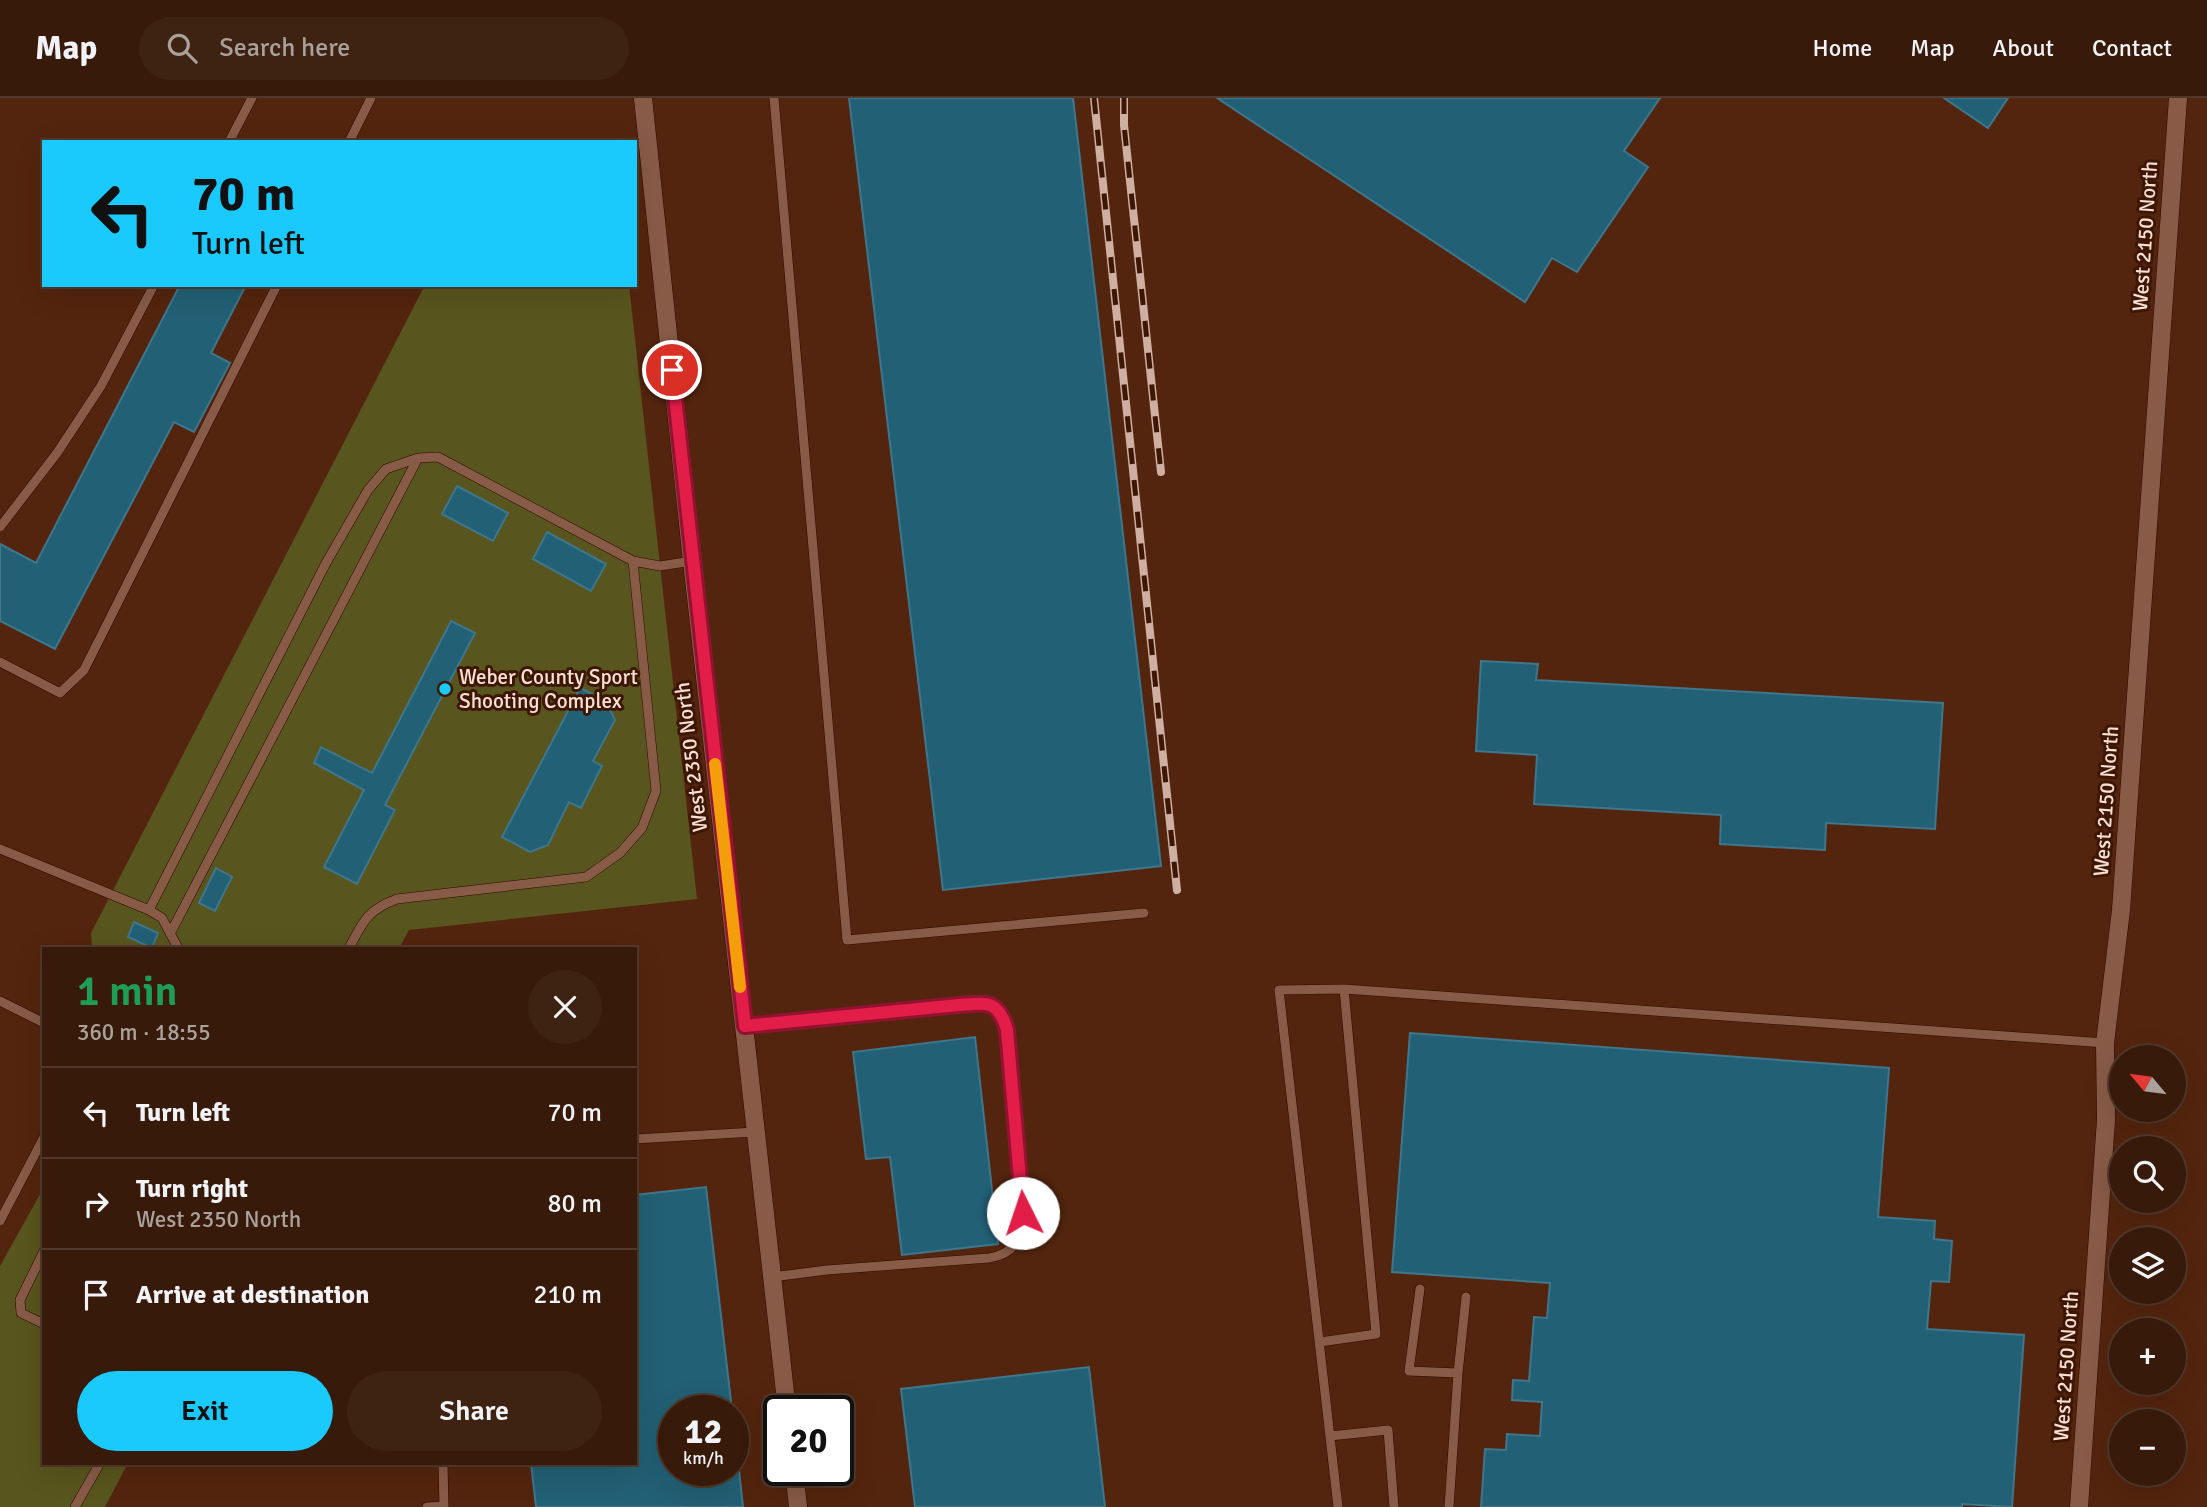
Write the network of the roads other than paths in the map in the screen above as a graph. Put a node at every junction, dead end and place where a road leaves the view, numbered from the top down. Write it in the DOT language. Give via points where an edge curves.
graph roads {
  1 [pos="252,98"];
  2 [pos="371,98"];
  3 [pos="643,98"];
  4 [pos="774,98"];
  5 [pos="2178,98"];
  6 [pos="230,140"];
  7 [pos="350,140"];
  8 [pos="153,287"];
  9 [pos="276,287"];
  10 [pos="418,458"];
  11 [pos="0,527"];
  12 [pos="633,561"];
  13 [pos="692,561"];
  14 [pos="0,662"];
  15 [pos="0,849"];
  16 [pos="149,910"];
  17 [pos="1144,913"];
  18 [pos="171,932"];
  19 [pos="178,947"];
  20 [pos="350,947"];
  21 [pos="1344,989"];
  22 [pos="0,1001"];
  23 [pos="42,1022"];
  24 [pos="745,1026"];
  25 [pos="2105,1043"];
  26 [pos="755,1132"];
  27 [pos="637,1139"];
  28 [pos="42,1141"];
  29 [pos="0,1221"];
  30 [pos="42,1255"];
  31 [pos="772,1277"];
  32 [pos="1420,1289"];
  33 [pos="1466,1297"];
  34 [pos="42,1323"];
  35 [pos="1320,1342"];
  36 [pos="1458,1373"];
  37 [pos="785,1395"];
  38 [pos="1330,1436"];
  39 [pos="99,1465"];
  40 [pos="443,1465"];
  41 [pos="796,1486"];
  42 [pos="75,1507"];
  43 [pos="427,1507"];
  44 [pos="444,1507"];
  45 [pos="798,1507"];
  46 [pos="1338,1507"];
  47 [pos="1394,1507"];
  48 [pos="1449,1507"];
  49 [pos="2079,1507"];
  1 -- 6 [label="lane"];
  2 -- 7 [label="lane"];
  3 -- 13 [label="street, West 2350 North"];
  4 -- 17 [label="lane" via="846,940"];
  5 -- 25 [label="street, West 2150 North" via="2121,910"];
  8 -- 11 [label="lane" via="101,386"];
  9 -- 14 [label="lane" via="83,670 60,693"];
  10 -- 12 [label="lane" via="438,457"];
  10 -- 16 [label="lane" via="386,469 368,490"];
  10 -- 18 [label="lane"];
  12 -- 13 [label="lane" via="660,566"];
  12 -- 20 [label="lane" via="656,791 642,828 620,853 586,877 397,899 377,906 364,919"];
  13 -- 24 [label="street, West 2350 North"];
  15 -- 16 [label="lane"];
  16 -- 18 [label="lane" via="162,918"];
  18 -- 19 [label="lane"];
  21 -- 25 [label="lane"];
  21 -- 35 [label="lane" via="1376,1334"];
  21 -- 35 [label="lane" via="1279,990"];
  22 -- 23 [label="lane"];
  24 -- 26 [label="street, West 2350 North"];
  24 -- 31 [label="lane" via="981,1003 1000,1010 1007,1030 1023,1213 1020,1235 1010,1251 989,1258"];
  25 -- 49 [label="street, West 2150 North" via="2106,1120"];
  26 -- 27 [label="lane"];
  26 -- 31 [label="street, West 2350 North"];
  28 -- 29 [label="lane"];
  30 -- 34 [label="lane" via="20,1300 21,1313"];
  31 -- 37 [label="street, West 2350 North"];
  32 -- 36 [label="lane" via="1409,1371"];
  33 -- 36 [label="lane"];
  35 -- 38 [label="lane"];
  36 -- 48 [label="lane"];
  38 -- 46 [label="lane"];
  38 -- 47 [label="lane" via="1388,1430"];
  39 -- 42 [label="lane"];
  40 -- 44 [label="lane"];
  41 -- 45 [label="street"];
  43 -- 44 [label="lane"];
}
